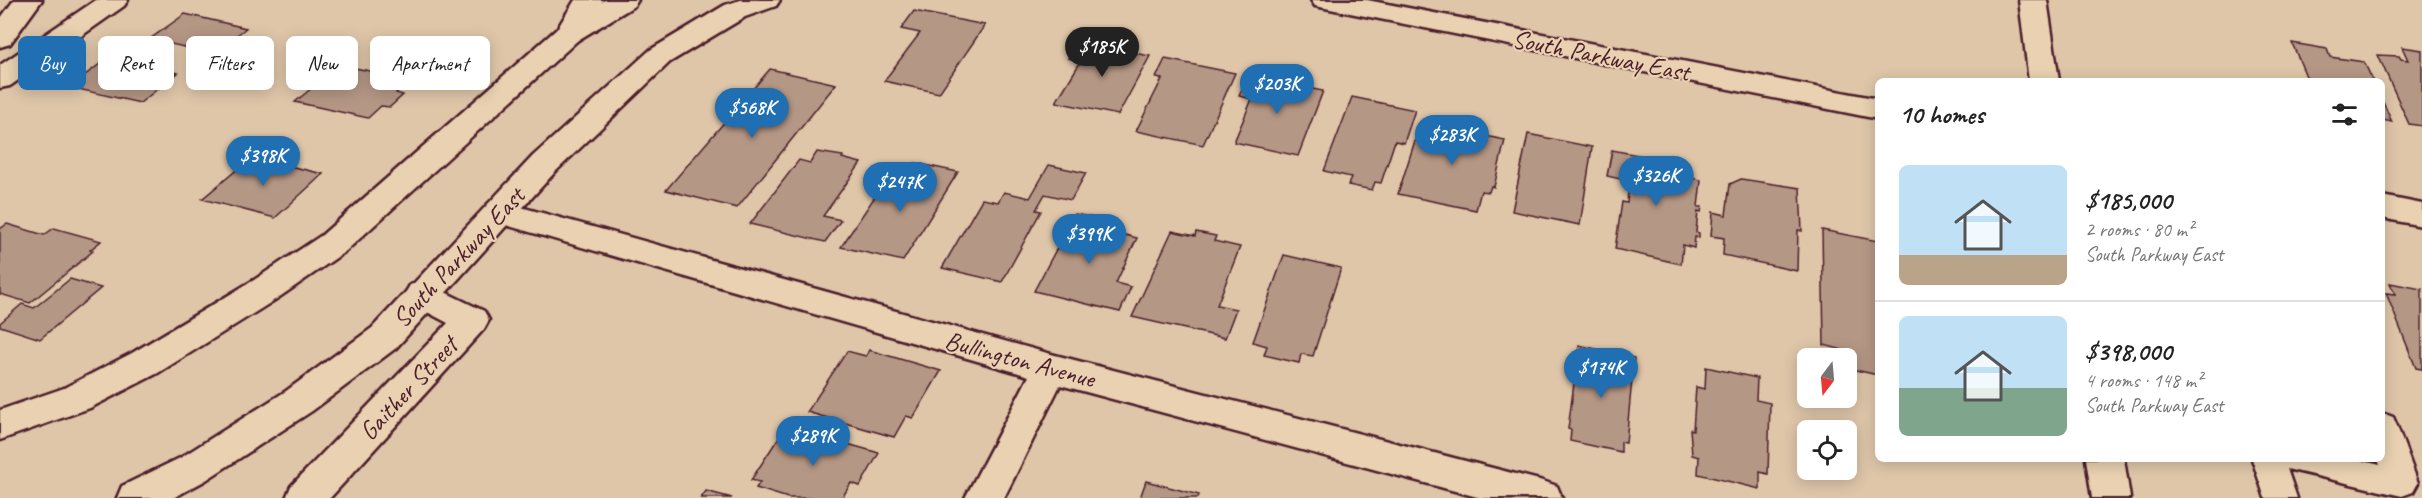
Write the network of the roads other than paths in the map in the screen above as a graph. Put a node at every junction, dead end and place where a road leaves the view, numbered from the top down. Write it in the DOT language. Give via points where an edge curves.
graph roads {
  1 [pos="28,0"];
  2 [pos="114,0"];
  3 [pos="589,0"];
  4 [pos="624,0"];
  5 [pos="766,0"];
  6 [pos="1325,0"];
  7 [pos="2033,0"];
  8 [pos="568,34"];
  9 [pos="0,38"];
  10 [pos="2044,78"];
  11 [pos="0,79"];
  12 [pos="1875,108"];
  13 [pos="2385,208"];
  14 [pos="499,212"];
  15 [pos="2422,215"];
  16 [pos="422,294"];
  17 [pos="1051,368"];
  18 [pos="0,425"];
  19 [pos="2385,435"];
  20 [pos="2105,462"];
  21 [pos="2269,462"];
  22 [pos="2309,462"];
  23 [pos="136,498"];
  24 [pos="304,498"];
  25 [pos="984,498"];
  26 [pos="1543,498"];
  27 [pos="2111,498"];
  28 [pos="2281,498"];
  1 -- 9 [label="main road"];
  2 -- 11 [label="main road"];
  3 -- 8 [label="main road"];
  4 -- 8 [label="main road"];
  5 -- 14 [label="main road, South Parkway East" via="735,11 660,56 544,164"];
  6 -- 12 [label="main road, South Parkway East"];
  7 -- 10 [label="main road"];
  8 -- 18 [label="main road" via="334,243 145,363 77,398"];
  13 -- 15 [label="main road"];
  14 -- 16 [label="main road, South Parkway East"];
  14 -- 17 [label="main road, Bullington Avenue"];
  16 -- 23 [label="main road, South Parkway East" via="384,338 299,401 193,469"];
  16 -- 24 [label="main road, Gaither Street" via="472,320"];
  17 -- 25 [label="main road"];
  17 -- 26 [label="main road, Bullington Avenue"];
  19 -- 22 [label="lane" via="2402,483"];
  20 -- 27 [label="main road"];
  21 -- 28 [label="lane"];
}
